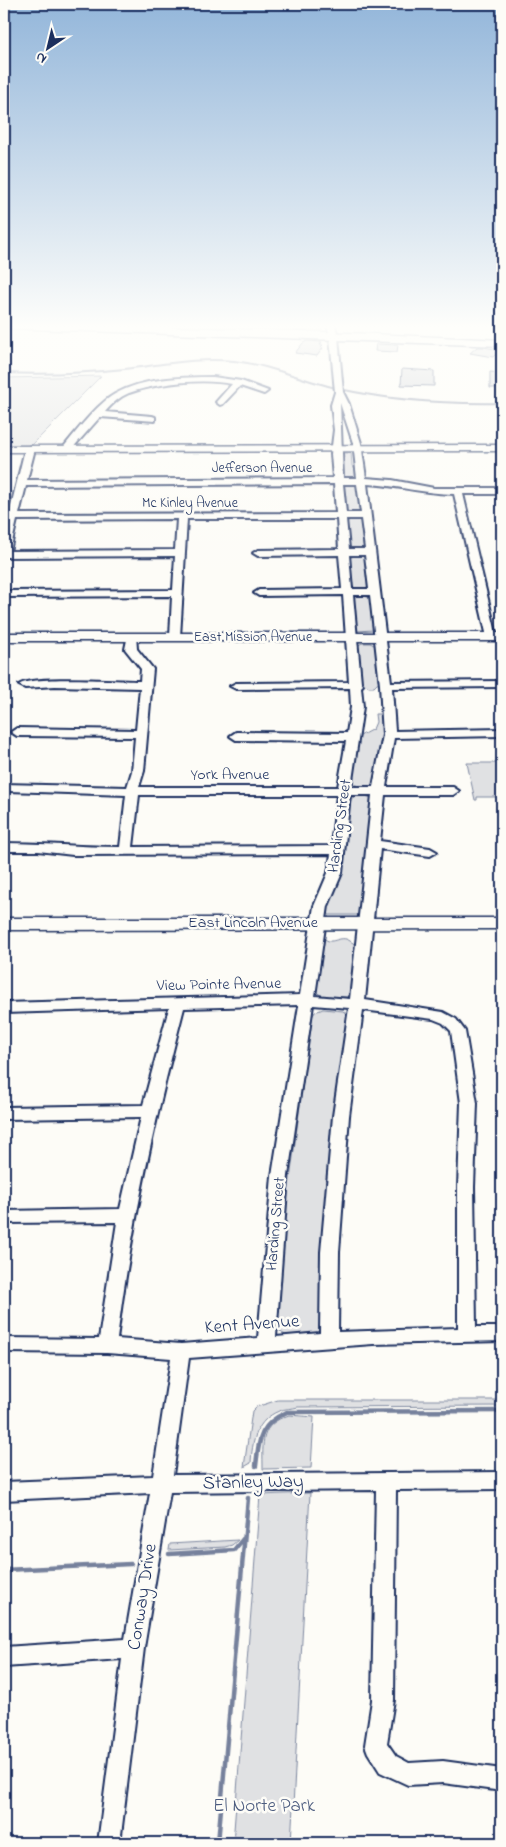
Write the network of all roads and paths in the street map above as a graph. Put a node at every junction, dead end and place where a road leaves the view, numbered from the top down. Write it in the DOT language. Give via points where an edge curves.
graph roads {
  1 [pos="102,411"];
  2 [pos="335,411"];
  3 [pos="347,411"];
  4 [pos="100,414"];
  5 [pos="152,419"];
  6 [pos="337,448"];
  7 [pos="358,448"];
  8 [pos="502,448"];
  9 [pos="4,449"];
  10 [pos="30,449"];
  11 [pos="67,449"];
  12 [pos="339,482"];
  13 [pos="362,482"];
  14 [pos="22,483"];
  15 [pos="458,491"];
  16 [pos="502,491"];
  17 [pos="342,516"];
  18 [pos="366,516"];
  19 [pos="14,517"];
  20 [pos="182,517"];
  21 [pos="345,552"];
  22 [pos="370,552"];
  23 [pos="180,553"];
  24 [pos="258,553"];
  25 [pos="4,554"];
  26 [pos="259,592"];
  27 [pos="348,592"];
  28 [pos="375,592"];
  29 [pos="177,593"];
  30 [pos="4,594"];
  31 [pos="175,636"];
  32 [pos="4,637"];
  33 [pos="132,637"];
  34 [pos="352,637"];
  35 [pos="380,637"];
  36 [pos="497,637"];
  37 [pos="502,684"];
  38 [pos="25,685"];
  39 [pos="146,685"];
  40 [pos="357,685"];
  41 [pos="386,685"];
  42 [pos="236,686"];
  43 [pos="17,732"];
  44 [pos="502,733"];
  45 [pos="142,734"];
  46 [pos="388,735"];
  47 [pos="236,736"];
  48 [pos="353,737"];
  49 [pos="8,787"];
  50 [pos="132,791"];
  51 [pos="344,791"];
  52 [pos="379,791"];
  53 [pos="452,791"];
  54 [pos="374,844"];
  55 [pos="4,847"];
  56 [pos="126,850"];
  57 [pos="336,850"];
  58 [pos="430,852"];
  59 [pos="320,923"];
  60 [pos="366,923"];
  61 [pos="4,924"];
  62 [pos="502,924"];
  63 [pos="306,1000"];
  64 [pos="178,1003"];
  65 [pos="357,1004"];
  66 [pos="4,1008"];
  67 [pos="149,1111"];
  68 [pos="4,1114"];
  69 [pos="128,1216"];
  70 [pos="4,1217"];
  71 [pos="502,1334"];
  72 [pos="467,1335"];
  73 [pos="329,1341"];
  74 [pos="4,1345"];
  75 [pos="266,1345"];
  76 [pos="107,1346"];
  77 [pos="181,1351"];
  78 [pos="386,1480"];
  79 [pos="502,1480"];
  80 [pos="162,1484"];
  81 [pos="4,1491"];
  82 [pos="134,1648"];
  83 [pos="4,1657"];
  84 [pos="502,1780"];
  85 [pos="109,1843"];
  1 -- 4 [label="street"];
  2 -- 6 [label="street, Harding Street"];
  3 -- 7 [label="street, Harding Street"];
  4 -- 5 [label="street"];
  4 -- 11 [label="street"];
  6 -- 7 [label="main road"];
  6 -- 11 [label="main road"];
  6 -- 12 [label="street, Harding Street"];
  7 -- 8 [label="main road"];
  7 -- 13 [label="street, Harding Street"];
  9 -- 10 [label="main road"];
  10 -- 11 [label="main road"];
  10 -- 14 [label="street"];
  12 -- 13 [label="street, Jefferson Avenue"];
  12 -- 14 [label="street, Jefferson Avenue"];
  12 -- 17 [label="street, Harding Street"];
  13 -- 15 [label="street, Jefferson Avenue"];
  13 -- 18 [label="street, Harding Street"];
  14 -- 19 [label="street"];
  15 -- 16 [label="street, Jefferson Avenue"];
  15 -- 36 [label="street"];
  17 -- 18 [label="street, Mc Kinley Avenue"];
  17 -- 20 [label="street, Mc Kinley Avenue"];
  17 -- 21 [label="street, Harding Street"];
  18 -- 22 [label="street, Harding Street"];
  19 -- 20 [label="street, Mc Kinley Avenue"];
  19 -- 25 [label="street"];
  20 -- 23 [label="street"];
  21 -- 22 [label="street"];
  21 -- 24 [label="street"];
  21 -- 27 [label="street, Harding Street"];
  22 -- 28 [label="street, Harding Street"];
  23 -- 25 [label="street"];
  23 -- 29 [label="street"];
  26 -- 27 [label="street"];
  27 -- 28 [label="street"];
  27 -- 34 [label="street, Harding Street"];
  28 -- 35 [label="street, Harding Street"];
  29 -- 30 [label="street"];
  29 -- 31 [label="street"];
  31 -- 33 [label="main road, East Mission Avenue"];
  31 -- 34 [label="main road, East Mission Avenue"];
  32 -- 33 [label="main road, East Mission Avenue"];
  33 -- 39 [label="street" via="132,649 147,669"];
  34 -- 35 [label="main road, East Mission Avenue"];
  34 -- 40 [label="street, Harding Street"];
  35 -- 36 [label="main road, East Mission Avenue"];
  35 -- 41 [label="street, Harding Street"];
  37 -- 41 [label="street"];
  38 -- 39 [label="street"];
  39 -- 45 [label="street"];
  40 -- 42 [label="street"];
  40 -- 48 [label="street, Harding Street"];
  41 -- 46 [label="street, Harding Street"];
  43 -- 45 [label="street"];
  44 -- 46 [label="street"];
  45 -- 50 [label="street"];
  46 -- 52 [label="street, Harding Street"];
  47 -- 48 [label="street"];
  48 -- 51 [label="street, Harding Street"];
  49 -- 50 [label="street, York Avenue"];
  50 -- 51 [label="street, York Avenue"];
  50 -- 56 [label="street"];
  51 -- 52 [label="street, York Avenue"];
  51 -- 57 [label="street, Harding Street"];
  52 -- 53 [label="street, York Avenue"];
  52 -- 54 [label="street, Harding Street"];
  54 -- 58 [label="street"];
  54 -- 60 [label="street, Harding Street"];
  55 -- 56 [label="street"];
  56 -- 57 [label="street"];
  57 -- 59 [label="street, Harding Street" via="334,873 321,906"];
  59 -- 60 [label="main road, East Lincoln Avenue"];
  59 -- 61 [label="main road, East Lincoln Avenue"];
  59 -- 63 [label="street, Harding Street"];
  60 -- 62 [label="main road, East Lincoln Avenue"];
  60 -- 65 [label="street, Harding Street"];
  63 -- 64 [label="street, View Pointe Avenue"];
  63 -- 65 [label="street, View Pointe Avenue"];
  63 -- 75 [label="street, Harding Street" via="280,1176"];
  64 -- 66 [label="street, View Pointe Avenue"];
  64 -- 67 [label="street"];
  65 -- 72 [label="street, View Pointe Avenue" via="442,1016 454,1023 458,1030 469,1103"];
  65 -- 73 [label="street, Harding Street" via="340,1136 330,1252"];
  67 -- 68 [label="street"];
  67 -- 69 [label="street"];
  69 -- 70 [label="street"];
  69 -- 76 [label="street"];
  71 -- 72 [label="street, Kent Avenue"];
  72 -- 73 [label="street, Kent Avenue"];
  73 -- 75 [label="street, Kent Avenue"];
  74 -- 76 [label="street, Kent Avenue"];
  75 -- 77 [label="street, Kent Avenue"];
  76 -- 77 [label="street, Kent Avenue"];
  77 -- 80 [label="street, Conway Drive"];
  78 -- 79 [label="street, Stanley Way"];
  78 -- 80 [label="street, Stanley Way"];
  78 -- 84 [label="street" via="383,1700 376,1745 388,1764 408,1774 443,1772"];
  80 -- 81 [label="street, Stanley Way"];
  80 -- 82 [label="street, Conway Drive"];
  82 -- 83 [label="street"];
  82 -- 85 [label="street, Conway Drive"];
}
